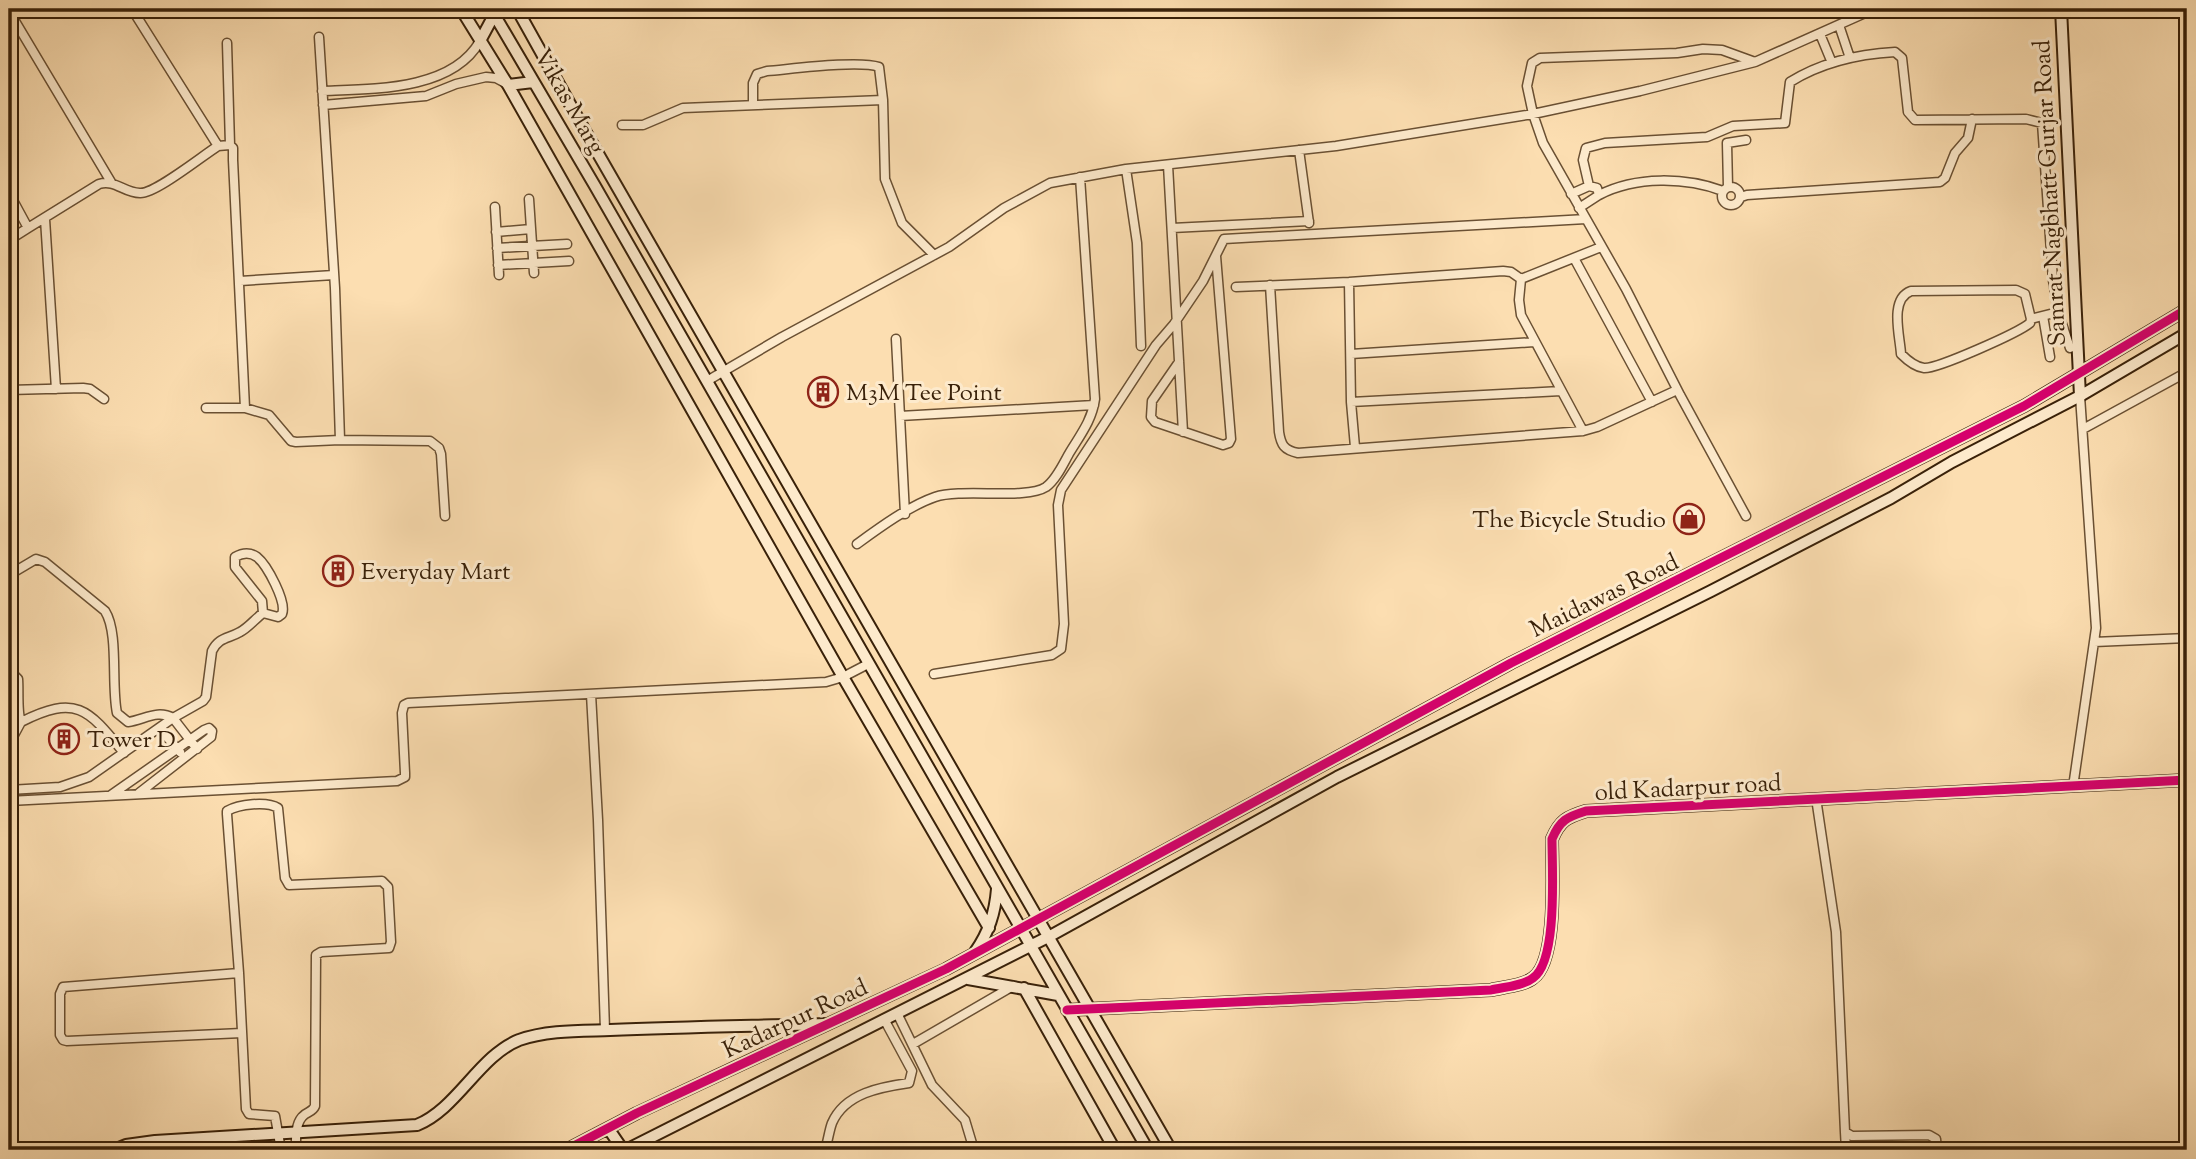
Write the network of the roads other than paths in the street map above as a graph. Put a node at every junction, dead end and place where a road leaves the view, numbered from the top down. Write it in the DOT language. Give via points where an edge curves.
graph roads {
  1 [pos="132,9"];
  2 [pos="461,9"];
  3 [pos="517,9"];
  4 [pos="1874,9"];
  5 [pos="2061,9"];
  6 [pos="9,12"];
  7 [pos="492,12"];
  8 [pos="1839,25"];
  9 [pos="1820,34"];
  10 [pos="319,37"];
  11 [pos="480,41"];
  12 [pos="227,43"];
  13 [pos="1850,58"];
  14 [pos="1755,62"];
  15 [pos="1832,64"];
  16 [pos="439,73"];
  17 [pos="533,82"];
  18 [pos="508,85"];
  19 [pos="447,89"];
  20 [pos="322,91"];
  21 [pos="883,100"];
  22 [pos="323,105"];
  23 [pos="753,105"];
  24 [pos="1532,114"];
  25 [pos="1972,119"];
  26 [pos="622,125"];
  27 [pos="1746,140"];
  28 [pos="230,145"];
  29 [pos="218,146"];
  30 [pos="1299,150"];
  31 [pos="1168,165"];
  32 [pos="1126,169"];
  33 [pos="1080,177"];
  34 [pos="111,182"];
  35 [pos="1589,186"];
  36 [pos="1725,189"];
  37 [pos="9,194"];
  38 [pos="1571,194"];
  39 [pos="1599,195"];
  40 [pos="1741,197"];
  41 [pos="529,199"];
  42 [pos="495,207"];
  43 [pos="1579,208"];
  44 [pos="45,219"];
  45 [pos="1586,219"];
  46 [pos="1309,221"];
  47 [pos="29,228"];
  48 [pos="1172,228"];
  49 [pos="531,229"];
  50 [pos="496,232"];
  51 [pos="1309,234"];
  52 [pos="9,240"];
  53 [pos="568,244"];
  54 [pos="533,246"];
  55 [pos="1601,247"];
  56 [pos="497,248"];
  57 [pos="1216,253"];
  58 [pos="934,256"];
  59 [pos="1574,258"];
  60 [pos="569,261"];
  61 [pos="534,263"];
  62 [pos="498,265"];
  63 [pos="534,273"];
  64 [pos="334,275"];
  65 [pos="499,275"];
  66 [pos="1521,279"];
  67 [pos="240,281"];
  68 [pos="1349,282"];
  69 [pos="1270,285"];
  70 [pos="1236,287"];
  71 [pos="2187,309"];
  72 [pos="2058,312"];
  73 [pos="2043,316"];
  74 [pos="2031,319"];
  75 [pos="1177,320"];
  76 [pos="2186,337"];
  77 [pos="896,339"];
  78 [pos="1534,342"];
  79 [pos="1141,346"];
  80 [pos="2070,348"];
  81 [pos="1351,354"];
  82 [pos="2050,357"];
  83 [pos="1179,362"];
  84 [pos="724,371"];
  85 [pos="2187,372"];
  86 [pos="2080,375"];
  87 [pos="707,381"];
  88 [pos="56,389"];
  89 [pos="9,390"];
  90 [pos="1677,390"];
  91 [pos="1561,391"];
  92 [pos="2080,396"];
  93 [pos="104,399"];
  94 [pos="1351,402"];
  95 [pos="1653,402"];
  96 [pos="1094,405"];
  97 [pos="206,408"];
  98 [pos="245,408"];
  99 [pos="900,416"];
  100 [pos="2083,429"];
  101 [pos="1583,431"];
  102 [pos="1183,432"];
  103 [pos="340,440"];
  104 [pos="1355,447"];
  105 [pos="905,514"];
  106 [pos="445,516"];
  107 [pos="1746,516"];
  108 [pos="857,544"];
  109 [pos="9,575"];
  110 [pos="262,612"];
  111 [pos="2187,638"];
  112 [pos="2094,642"];
  113 [pos="868,664"];
  114 [pos="9,670"];
  115 [pos="934,674"];
  116 [pos="844,677"];
  117 [pos="591,694"];
  118 [pos="173,718"];
  119 [pos="21,722"];
  120 [pos="159,728"];
  121 [pos="9,738"];
  122 [pos="191,740"];
  123 [pos="197,748"];
  124 [pos="178,749"];
  125 [pos="124,753"];
  126 [pos="185,757"];
  127 [pos="2187,780"];
  128 [pos="2073,787"];
  129 [pos="9,790"];
  130 [pos="111,794"];
  131 [pos="137,794"];
  132 [pos="1816,799"];
  133 [pos="9,802"];
  134 [pos="997,888"];
  135 [pos="1038,919"];
  136 [pos="989,928"];
  137 [pos="1021,928"];
  138 [pos="1050,936"];
  139 [pos="1031,946"];
  140 [pos="974,954"];
  141 [pos="239,974"];
  142 [pos="967,979"];
  143 [pos="1019,987"];
  144 [pos="1058,995"];
  145 [pos="1091,1009"];
  146 [pos="1068,1010"];
  147 [pos="897,1013"];
  148 [pos="884,1019"];
  149 [pos="830,1023"];
  150 [pos="605,1030"];
  151 [pos="242,1032"];
  152 [pos="912,1042"];
  153 [pos="608,1128"];
  154 [pos="1845,1132"];
  155 [pos="295,1134"];
  156 [pos="280,1135"];
  157 [pos="114,1150"];
  158 [pos="281,1150"];
  159 [pos="296,1150"];
  160 [pos="566,1150"];
  161 [pos="624,1150"];
  162 [pos="825,1150"];
  163 [pos="974,1150"];
  164 [pos="1115,1150"];
  165 [pos="1148,1150"];
  166 [pos="1171,1150"];
  167 [pos="1846,1150"];
  168 [pos="1937,1150"];
  1 -- 29 [label="street"];
  2 -- 11 [label="street"];
  3 -- 84 [label="street"];
  4 -- 8 [label="street"];
  5 -- 86 [label="street, Samrat Nagbhatt Gurjar Road"];
  6 -- 34 [label="street"];
  7 -- 11 [label="street"];
  7 -- 17 [label="street, Vikas Marg"];
  8 -- 9 [label="street"];
  8 -- 13 [label="street"];
  9 -- 14 [label="street"];
  9 -- 15 [label="street"];
  10 -- 20 [label="street"];
  11 -- 16 [label="street" via="470,55"];
  11 -- 18 [label="street"];
  12 -- 28 [label="street"];
  13 -- 15 [label="street"];
  13 -- 25 [label="street" via="1899,54 1908,113 1915,120"];
  14 -- 24 [label="street"];
  14 -- 24 [label="street" via="1722,50 1703,49 1540,58 1529,72"];
  15 -- 35 [label="street" via="1790,82 1785,123 1732,126 1707,137 1586,148 1583,160"];
  16 -- 19 [label="street"];
  16 -- 20 [label="street" via="410,86"];
  17 -- 18 [label="street"];
  17 -- 87 [label="street, Vikas Marg"];
  18 -- 19 [label="street" via="486,78"];
  18 -- 116 [label="street"];
  19 -- 22 [label="street" via="426,96"];
  20 -- 22 [label="street"];
  21 -- 23 [label="street"];
  21 -- 23 [label="street" via="879,67 872,64 767,71 753,83"];
  21 -- 58 [label="street" via="885,178 902,223"];
  22 -- 64 [label="street"];
  23 -- 26 [label="street" via="683,108 643,125"];
  24 -- 30 [label="street"];
  24 -- 38 [label="street"];
  25 -- 40 [label="street" via="1968,138 1940,182"];
  25 -- 72 [label="street" via="2026,119 2043,125"];
  27 -- 36 [label="street" via="1727,143"];
  28 -- 29 [label="street"];
  28 -- 67 [label="street"];
  29 -- 34 [label="street" via="149,193 128,191"];
  30 -- 31 [label="street"];
  30 -- 46 [label="street"];
  31 -- 32 [label="street"];
  31 -- 48 [label="street"];
  32 -- 33 [label="street"];
  32 -- 79 [label="street" via="1137,243"];
  33 -- 58 [label="street" via="1050,183 1021,198"];
  33 -- 96 [label="street"];
  34 -- 44 [label="street" via="99,184"];
  35 -- 38 [label="street"];
  35 -- 39 [label="street" via="1597,188"];
  36 -- 39 [label="street" via="1678,181 1632,184"];
  36 -- 40 [label="street" via="1737,188"];
  36 -- 40 [label="street" via="1722,200 1726,205 1735,205"];
  37 -- 47 [label="street"];
  38 -- 43 [label="street"];
  39 -- 43 [label="street"];
  41 -- 49 [label="street"];
  42 -- 50 [label="street"];
  43 -- 45 [label="street"];
  44 -- 47 [label="street"];
  44 -- 88 [label="street"];
  45 -- 51 [label="street"];
  45 -- 55 [label="street"];
  46 -- 48 [label="street"];
  46 -- 51 [label="street"];
  47 -- 52 [label="street"];
  48 -- 75 [label="street"];
  49 -- 50 [label="street"];
  49 -- 54 [label="street"];
  50 -- 56 [label="street"];
  51 -- 57 [label="street" via="1224,239"];
  53 -- 54 [label="street"];
  54 -- 56 [label="street"];
  54 -- 61 [label="street"];
  55 -- 59 [label="street"];
  55 -- 90 [label="street"];
  56 -- 62 [label="street"];
  57 -- 75 [label="street"];
  57 -- 102 [label="street" via="1231,439 1223,445"];
  58 -- 84 [label="street"];
  59 -- 66 [label="street"];
  59 -- 95 [label="street"];
  60 -- 61 [label="street"];
  61 -- 62 [label="street"];
  61 -- 63 [label="street"];
  62 -- 65 [label="street"];
  64 -- 67 [label="street"];
  64 -- 103 [label="street"];
  66 -- 68 [label="street" via="1503,271"];
  66 -- 78 [label="street" via="1518,300"];
  67 -- 98 [label="street"];
  68 -- 69 [label="street"];
  68 -- 81 [label="street"];
  69 -- 70 [label="street"];
  69 -- 104 [label="street" via="1282,445 1298,453"];
  71 -- 86 [label="street, Maidawas Road"];
  72 -- 73 [label="street"];
  72 -- 80 [label="street"];
  73 -- 74 [label="street"];
  73 -- 82 [label="street"];
  74 -- 74 [label="street" via="2017,332 1933,367 1913,365 1901,354 1897,304 1911,291 2021,292"];
  75 -- 83 [label="street"];
  75 -- 115 [label="street" via="1061,490 1061,649 1052,655"];
  76 -- 92 [label="street, Maidawas Road"];
  77 -- 99 [label="street"];
  78 -- 81 [label="street"];
  78 -- 91 [label="street"];
  81 -- 94 [label="street"];
  83 -- 102 [label="street"];
  83 -- 102 [label="street" via="1149,412 1155,422"];
  84 -- 87 [label="street"];
  84 -- 135 [label="street"];
  85 -- 100 [label="street"];
  86 -- 92 [label="street, Samrat Nagbhatt Gurjar Road"];
  86 -- 135 [label="street, Maidawas Road" via="1511,663"];
  87 -- 113 [label="street, Vikas Marg"];
  88 -- 89 [label="street"];
  88 -- 93 [label="street" via="83,388"];
  90 -- 95 [label="street"];
  90 -- 107 [label="street"];
  91 -- 94 [label="street"];
  91 -- 101 [label="street"];
  92 -- 100 [label="street"];
  92 -- 138 [label="street, Maidawas Road" via="1711,591 1337,777"];
  94 -- 104 [label="street"];
  95 -- 101 [label="street"];
  96 -- 99 [label="street"];
  96 -- 105 [label="street" via="1089,423 1046,487 949,494"];
  97 -- 98 [label="street"];
  98 -- 103 [label="street" via="269,415 291,441"];
  99 -- 105 [label="street"];
  100 -- 112 [label="street"];
  101 -- 104 [label="street"];
  103 -- 106 [label="street" via="435,444 441,454"];
  105 -- 108 [label="street"];
  109 -- 118 [label="street" via="36,559 45,562 105,611 111,632 117,713 128,722 156,714"];
  110 -- 110 [label="street" via="259,595 234,567 238,555 258,558 284,605 278,617"];
  110 -- 118 [label="street" via="243,630 219,640 212,651 206,696"];
  111 -- 112 [label="street"];
  112 -- 128 [label="street"];
  113 -- 116 [label="street"];
  113 -- 134 [label="street, Vikas Marg"];
  114 -- 119 [label="street" via="18,678"];
  116 -- 117 [label="street"];
  116 -- 136 [label="street"];
  117 -- 131 [label="street" via="408,703 402,713 405,777 397,781"];
  117 -- 150 [label="street"];
  118 -- 120 [label="street"];
  118 -- 122 [label="street"];
  119 -- 121 [label="street"];
  119 -- 125 [label="street" via="53,708 77,708 104,728"];
  120 -- 124 [label="street"];
  120 -- 125 [label="street"];
  122 -- 123 [label="street"];
  122 -- 123 [label="street" via="207,729 212,731"];
  122 -- 124 [label="street"];
  123 -- 126 [label="street"];
  124 -- 126 [label="street"];
  124 -- 130 [label="street"];
  125 -- 129 [label="street" via="75,783"];
  126 -- 131 [label="street"];
  127 -- 128 [label="street, old Kadarpur road"];
  128 -- 132 [label="street, old Kadarpur road"];
  130 -- 131 [label="street"];
  130 -- 133 [label="street"];
  132 -- 145 [label="street, old Kadarpur road" via="1586,811 1569,816 1557,826 1552,839 1550,945 1545,965 1533,979 1491,990"];
  132 -- 154 [label="street" via="1836,933"];
  134 -- 136 [label="street"];
  134 -- 137 [label="street, Vikas Marg"];
  135 -- 137 [label="street, Kadarpur Road"];
  135 -- 138 [label="street"];
  136 -- 140 [label="street"];
  137 -- 139 [label="street, Vikas Marg"];
  137 -- 140 [label="street, Kadarpur Road"];
  138 -- 139 [label="street, Kadarpur Road"];
  138 -- 145 [label="street"];
  139 -- 142 [label="street, Kadarpur Road"];
  139 -- 144 [label="street, Vikas Marg"];
  140 -- 149 [label="street, Kadarpur Road"];
  141 -- 151 [label="street"];
  141 -- 151 [label="street" via="63,987 60,1035 67,1041"];
  141 -- 155 [label="street" via="227,814 231,808 271,804 278,808 289,885 387,884 389,948 316,955 315,1106 301,1118"];
  142 -- 143 [label="street"];
  142 -- 147 [label="street, Kadarpur Road"];
  143 -- 144 [label="street"];
  143 -- 152 [label="street"];
  143 -- 164 [label="street"];
  144 -- 146 [label="street, Vikas Marg"];
  145 -- 146 [label="street, old Kadarpur road"];
  145 -- 166 [label="street"];
  146 -- 165 [label="street, Vikas Marg"];
  147 -- 148 [label="street, Kadarpur Road"];
  147 -- 152 [label="street"];
  148 -- 161 [label="street, Kadarpur Road"];
  148 -- 162 [label="street" via="912,1071 909,1083 874,1089 850,1101 832,1123"];
  149 -- 150 [label="street"];
  149 -- 153 [label="street, Kadarpur Road"];
  150 -- 155 [label="street" via="519,1041 417,1125"];
  151 -- 156 [label="street" via="247,1112 273,1115"];
  152 -- 163 [label="street" via="937,1092 965,1120"];
  153 -- 160 [label="street, Kadarpur Road"];
  153 -- 161 [label="street"];
  154 -- 167 [label="street"];
  154 -- 168 [label="street" via="1852,1136 1929,1135 1936,1139"];
  155 -- 156 [label="street"];
  155 -- 159 [label="street"];
  156 -- 157 [label="street" via="155,1141"];
  156 -- 158 [label="street"];
}
